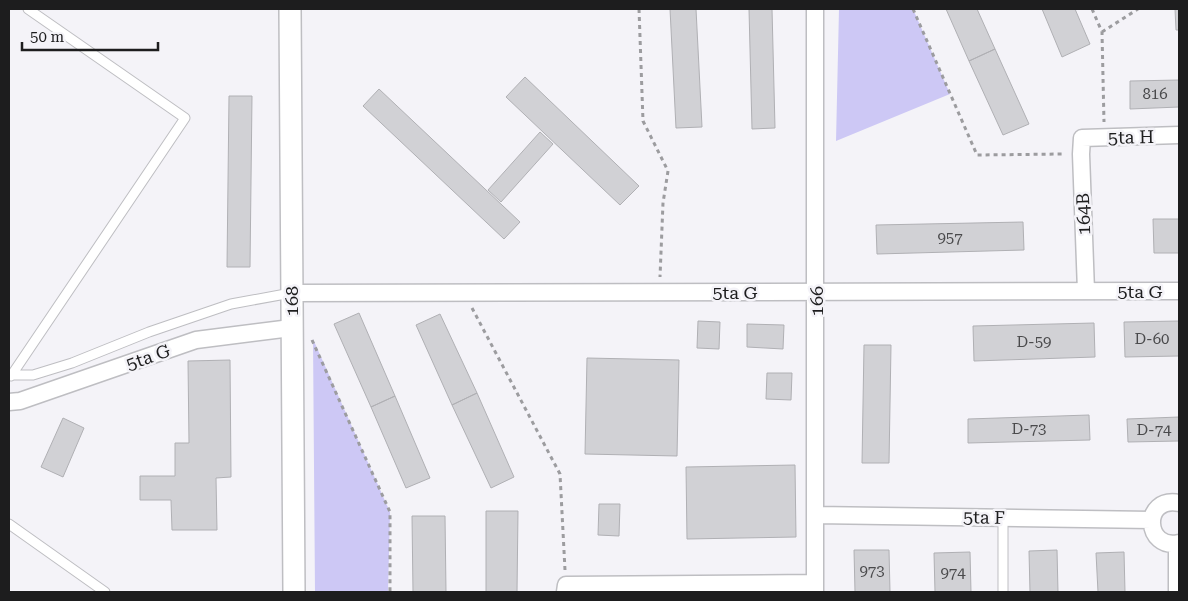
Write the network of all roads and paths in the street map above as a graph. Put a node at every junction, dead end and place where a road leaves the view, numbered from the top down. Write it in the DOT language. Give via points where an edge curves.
graph roads {
  1 [pos="28,9"];
  2 [pos="290,9"];
  3 [pos="639,9"];
  4 [pos="815,9"];
  5 [pos="913,9"];
  6 [pos="1092,9"];
  7 [pos="1138,9"];
  8 [pos="1102,32"];
  9 [pos="1179,135"];
  10 [pos="1104,137"];
  11 [pos="1082,146"];
  12 [pos="1086,291"];
  13 [pos="1179,291"];
  14 [pos="464,292"];
  15 [pos="660,292"];
  16 [pos="816,292"];
  17 [pos="291,293"];
  18 [pos="291,328"];
  19 [pos="311,337"];
  20 [pos="10,375"];
  21 [pos="9,402"];
  22 [pos="1179,503"];
  23 [pos="816,515"];
  24 [pos="1002,518"];
  25 [pos="1152,520"];
  26 [pos="9,524"];
  27 [pos="1178,543"];
  28 [pos="815,588"];
  29 [pos="566,589"];
  30 [pos="106,592"];
  31 [pos="294,592"];
  32 [pos="390,592"];
  33 [pos="1003,592"];
  34 [pos="1177,592"];
  1 -- 20 [label="lane" via="185,118"];
  2 -- 17 [label="street, 168"];
  3 -- 15 [label="path" via="643,121 668,170 663,204"];
  4 -- 16 [label="street, 166"];
  5 -- 11 [label="path" via="978,155"];
  6 -- 8 [label="path"];
  7 -- 8 [label="path"];
  8 -- 10 [label="path"];
  9 -- 10 [label="street, 5ta H"];
  10 -- 11 [label="street, 5ta H"];
  11 -- 12 [label="street, 164B"];
  12 -- 13 [label="street, 5ta G"];
  12 -- 16 [label="street, 5ta G"];
  14 -- 15 [label="street, 5ta G"];
  14 -- 17 [label="street, 5ta G"];
  14 -- 29 [label="path" via="560,474"];
  15 -- 16 [label="street, 5ta G"];
  16 -- 23 [label="street, 166"];
  17 -- 18 [label="street, 168"];
  17 -- 20 [label="lane" via="231,304 149,332 72,364 33,375"];
  18 -- 21 [label="street, 5ta G" via="196,340 20,401"];
  18 -- 31 [label="street, 168"];
  19 -- 32 [label="path" via="390,512"];
  22 -- 25 [label="street" via="1159,507"];
  23 -- 24 [label="street, 5ta F"];
  23 -- 28 [label="street, 166"];
  24 -- 25 [label="street, 5ta F"];
  24 -- 33 [label="lane"];
  25 -- 27 [label="street" via="1152,528 1161,541"];
  26 -- 30 [label="lane"];
  27 -- 34 [label="street"];
  28 -- 29 [label="street"];
}
